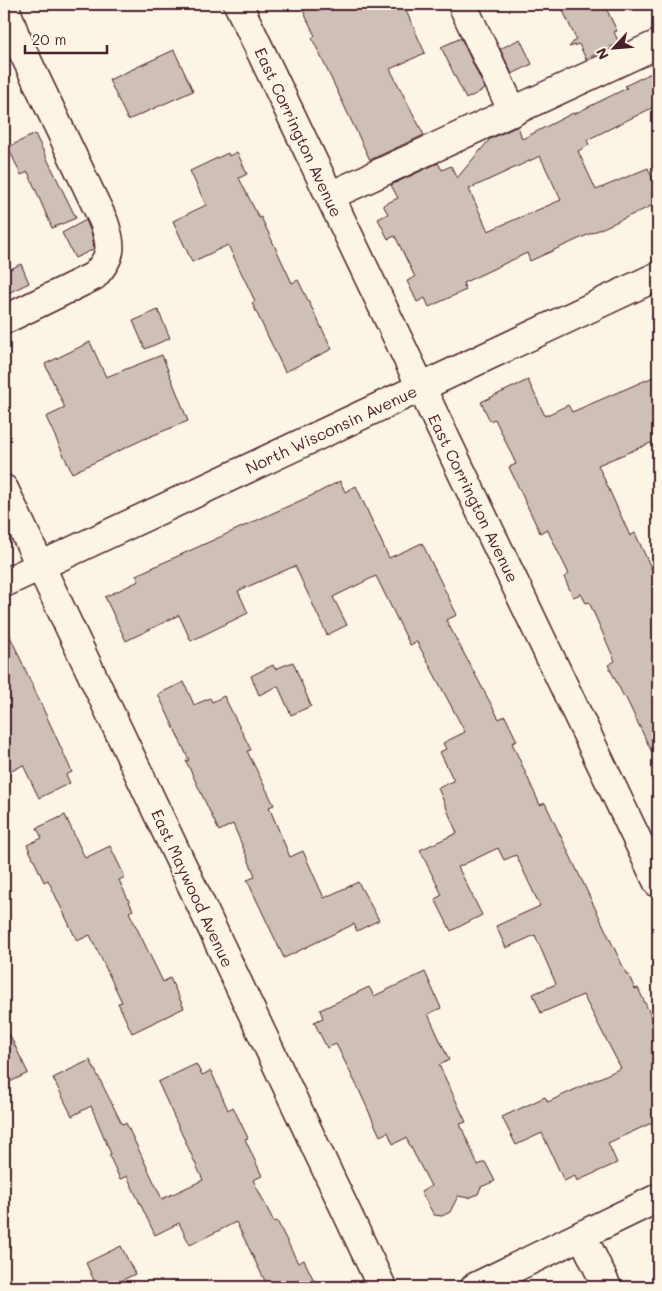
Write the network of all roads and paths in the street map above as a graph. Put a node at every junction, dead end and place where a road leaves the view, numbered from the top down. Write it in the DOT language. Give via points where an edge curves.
graph roads {
  1 [pos="4,4"];
  2 [pos="238,4"];
  3 [pos="462,4"];
  4 [pos="658,44"];
  5 [pos="513,112"];
  6 [pos="330,196"];
  7 [pos="658,276"];
  8 [pos="4,320"];
  9 [pos="421,387"];
  10 [pos="4,489"];
  11 [pos="40,566"];
  12 [pos="4,583"];
  13 [pos="658,883"];
  14 [pos="658,1198"];
  15 [pos="582,1235"];
  16 [pos="382,1287"];
  17 [pos="475,1287"];
  18 [pos="607,1287"];
  1 -- 8 [label="street" via="15,35 104,222 110,241 110,253 94,276"];
  2 -- 6 [label="street, East Corrington Avenue"];
  3 -- 5 [label="street"];
  4 -- 5 [label="street"];
  5 -- 6 [label="street"];
  6 -- 9 [label="street, East Corrington Avenue"];
  7 -- 9 [label="street, North Wisconsin Avenue"];
  9 -- 11 [label="street, North Wisconsin Avenue"];
  9 -- 13 [label="street, East Corrington Avenue"];
  10 -- 11 [label="street, East Maywood Avenue"];
  11 -- 12 [label="street, North Wisconsin Avenue"];
  11 -- 16 [label="street, East Maywood Avenue"];
  14 -- 15 [label="street"];
  15 -- 17 [label="street"];
  15 -- 18 [label="street"];
}
